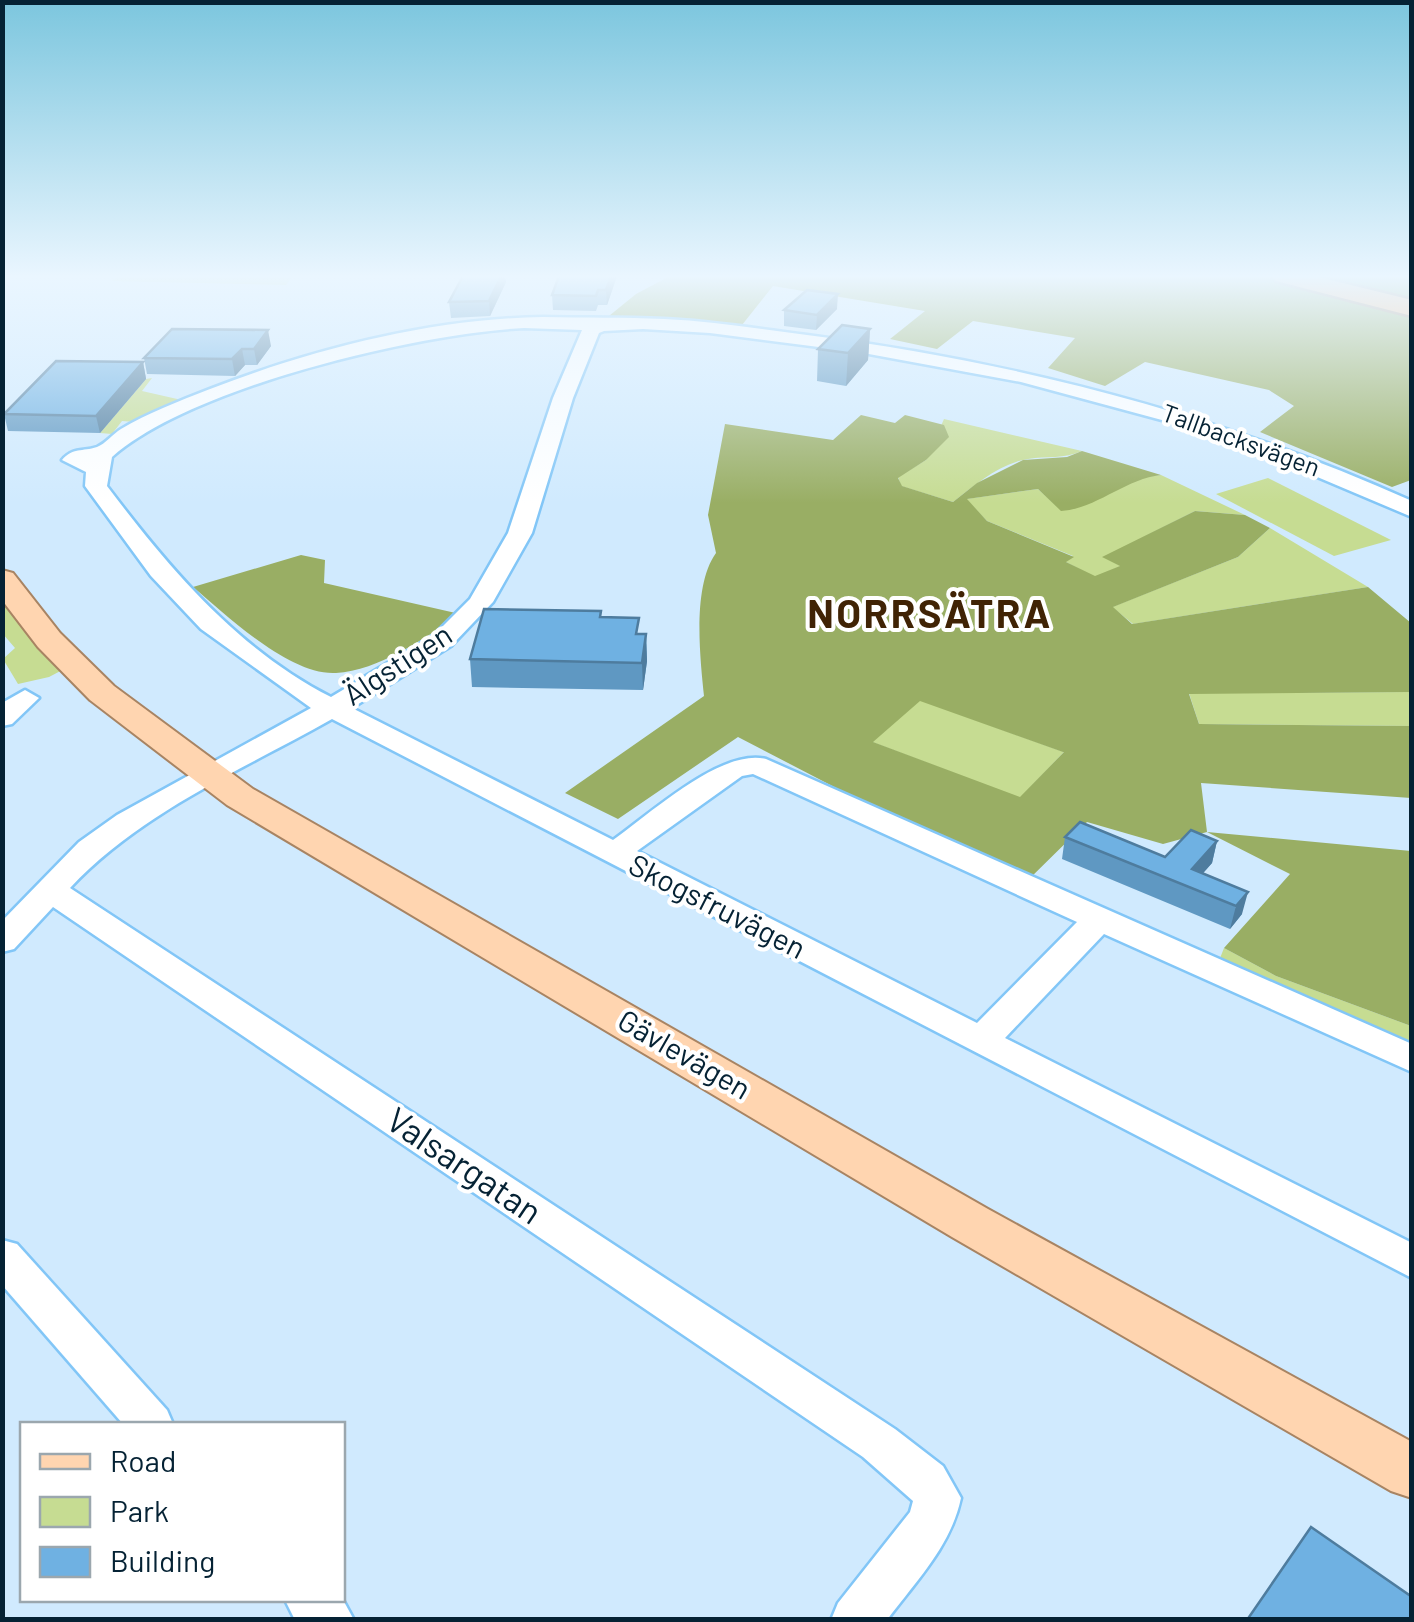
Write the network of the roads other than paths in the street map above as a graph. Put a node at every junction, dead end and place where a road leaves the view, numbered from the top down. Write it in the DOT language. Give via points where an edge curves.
graph roads {
  1 [pos="353,352"];
  2 [pos="584,352"];
  3 [pos="883,352"];
  4 [pos="1412,510"];
  5 [pos="2,579"];
  6 [pos="25,698"];
  7 [pos="330,708"];
  8 [pos="2,718"];
  9 [pos="208,776"];
  10 [pos="612,854"];
  11 [pos="49,889"];
  12 [pos="1100,919"];
  13 [pos="9,926"];
  14 [pos="981,1041"];
  15 [pos="1412,1059"];
  16 [pos="2,1256"];
  17 [pos="1412,1262"];
  18 [pos="149,1422"];
  19 [pos="1412,1472"];
  20 [pos="856,1620"];
  1 -- 7 [label="street, Skogsfruvägen" via="133,430 100,461 96,486 182,596 252,658"];
  2 -- 7 [label="street, Älgstigen" via="562,398 520,533 481,602 432,648"];
  3 -- 4 [label="street, Tallbacksvägen" via="1047,382 1232,433"];
  5 -- 9 [label="main road, Gävlevägen" via="72,665"];
  6 -- 8 [label="street"];
  7 -- 9 [label="street, Älgstigen"];
  7 -- 10 [label="street, Skogsfruvägen"];
  9 -- 11 [label="street, Älgstigen" via="90,848"];
  9 -- 19 [label="main road, Gävlevägen" via="970,1223"];
  10 -- 12 [label="street" via="733,768 756,766"];
  10 -- 14 [label="street, Skogsfruvägen"];
  11 -- 13 [label="street, Älgstigen"];
  11 -- 20 [label="street, Valsargatan" via="879,1442 926,1482 937,1498 932,1522"];
  12 -- 14 [label="street"];
  12 -- 15 [label="street"];
  14 -- 17 [label="street, Skogsfruvägen"];
  16 -- 18 [label="street"];
}
